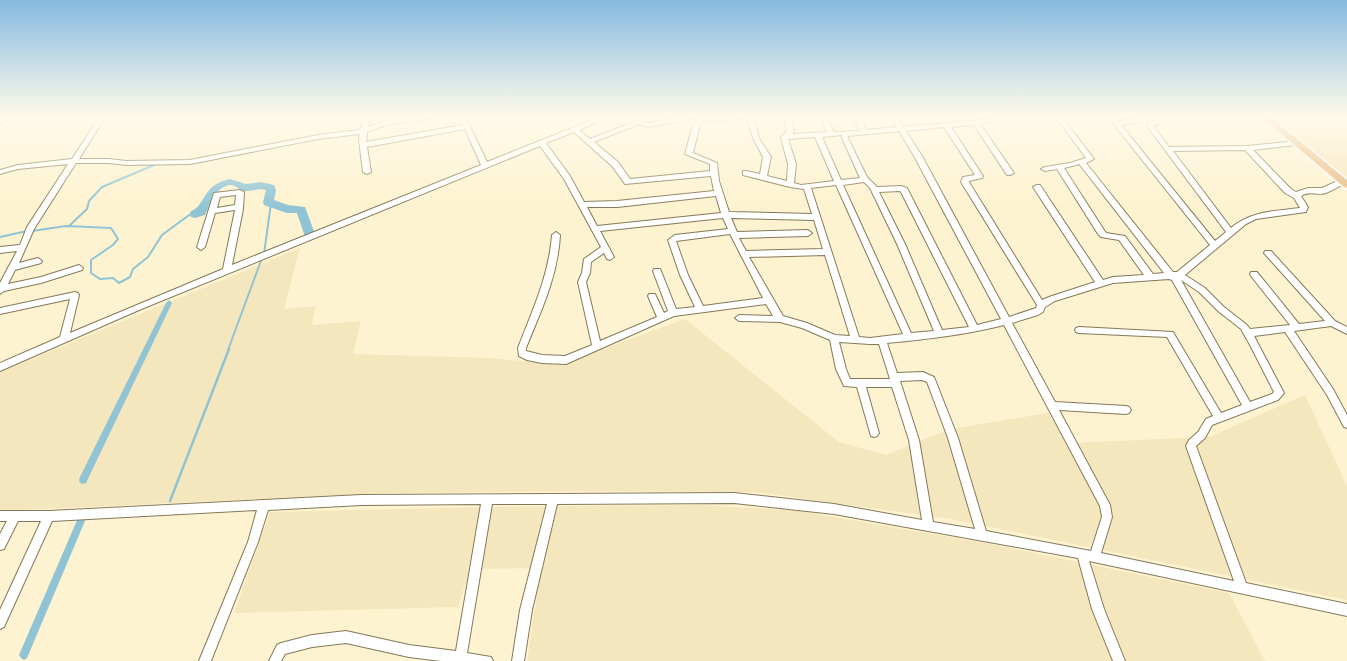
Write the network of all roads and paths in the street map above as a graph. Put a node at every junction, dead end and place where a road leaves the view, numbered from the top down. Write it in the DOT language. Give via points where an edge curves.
graph roads {
  1 [pos="83,147"];
  2 [pos="268,147"];
  3 [pos="363,147"];
  4 [pos="476,147"];
  5 [pos="532,147"];
  6 [pos="545,147"];
  7 [pos="594,147"];
  8 [pos="691,147"];
  9 [pos="761,147"];
  10 [pos="787,147"];
  11 [pos="822,147"];
  12 [pos="849,147"];
  13 [pos="912,147"];
  14 [pos="960,147"];
  15 [pos="992,147"];
  16 [pos="1081,147"];
  17 [pos="1135,147"];
  18 [pos="1258,147"];
  19 [pos="1301,147"];
  20 [pos="1247,148"];
  21 [pos="1167,149"];
  22 [pos="74,161"];
  23 [pos="1083,163"];
  24 [pos="485,166"];
  25 [pos="1059,167"];
  26 [pos="1045,170"];
  27 [pos="0,172"];
  28 [pos="367,172"];
  29 [pos="713,173"];
  30 [pos="746,173"];
  31 [pos="1010,173"];
  32 [pos="764,178"];
  33 [pos="864,178"];
  34 [pos="839,183"];
  35 [pos="1344,183"];
  36 [pos="790,185"];
  37 [pos="806,187"];
  38 [pos="1037,188"];
  39 [pos="874,190"];
  40 [pos="719,193"];
  41 [pos="1297,196"];
  42 [pos="582,206"];
  43 [pos="239,207"];
  44 [pos="213,211"];
  45 [pos="727,215"];
  46 [pos="816,217"];
  47 [pos="595,229"];
  48 [pos="734,233"];
  49 [pos="808,233"];
  50 [pos="1231,233"];
  51 [pos="556,234"];
  52 [pos="1215,246"];
  53 [pos="23,247"];
  54 [pos="202,247"];
  55 [pos="605,248"];
  56 [pos="0,250"];
  57 [pos="828,252"];
  58 [pos="1268,253"];
  59 [pos="744,254"];
  60 [pos="610,257"];
  61 [pos="38,261"];
  62 [pos="12,268"];
  63 [pos="79,268"];
  64 [pos="658,271"];
  65 [pos="227,272"];
  66 [pos="1254,274"];
  67 [pos="1175,276"];
  68 [pos="1151,278"];
  69 [pos="1100,283"];
  70 [pos="0,290"];
  71 [pos="652,296"];
  72 [pos="769,300"];
  73 [pos="1042,305"];
  74 [pos="700,308"];
  75 [pos="0,311"];
  76 [pos="673,313"];
  77 [pos="661,317"];
  78 [pos="740,318"];
  79 [pos="780,319"];
  80 [pos="1006,321"];
  81 [pos="1332,323"];
  82 [pos="1292,327"];
  83 [pos="974,329"];
  84 [pos="1080,330"];
  85 [pos="1347,331"];
  86 [pos="1249,333"];
  87 [pos="940,335"];
  88 [pos="64,338"];
  89 [pos="834,338"];
  90 [pos="909,338"];
  91 [pos="856,340"];
  92 [pos="882,340"];
  93 [pos="597,346"];
  94 [pos="0,367"];
  95 [pos="895,380"];
  96 [pos="860,384"];
  97 [pos="1051,406"];
  98 [pos="1248,407"];
  99 [pos="1126,410"];
  100 [pos="1219,419"];
  101 [pos="1347,424"];
  102 [pos="874,433"];
  103 [pos="487,500"];
  104 [pos="553,500"];
  105 [pos="264,504"];
  106 [pos="0,516"];
  107 [pos="15,516"];
  108 [pos="49,516"];
  109 [pos="928,526"];
  110 [pos="982,536"];
  111 [pos="0,545"];
  112 [pos="1082,554"];
  113 [pos="1095,556"];
  114 [pos="1242,588"];
  115 [pos="1347,610"];
  116 [pos="0,623"];
  117 [pos="460,659"];
  118 [pos="205,661"];
  119 [pos="275,661"];
  120 [pos="487,661"];
  121 [pos="518,661"];
  122 [pos="1119,661"];
  1 -- 22 [label="street"];
  2 -- 22 [label="street" via="190,162"];
  3 -- 28 [label="street"];
  4 -- 24 [label="street"];
  5 -- 24 [label="street"];
  6 -- 42 [label="street"];
  7 -- 29 [label="street" via="615,164 628,182"];
  8 -- 29 [label="street" via="690,154 712,161"];
  9 -- 32 [label="street" via="767,157"];
  10 -- 36 [label="street" via="792,164"];
  11 -- 34 [label="street"];
  12 -- 33 [label="street"];
  13 -- 80 [label="street"];
  14 -- 73 [label="street" via="979,176 965,182"];
  15 -- 31 [label="street"];
  16 -- 23 [label="street" via="1089,158"];
  17 -- 52 [label="street"];
  18 -- 20 [label="street"];
  19 -- 35 [label="main road"];
  20 -- 21 [label="street"];
  20 -- 41 [label="street" via="1288,191"];
  21 -- 50 [label="street"];
  22 -- 27 [label="street"];
  22 -- 53 [label="street" via="28,231"];
  23 -- 25 [label="street"];
  23 -- 67 [label="street"];
  24 -- 65 [label="street"];
  25 -- 26 [label="street"];
  25 -- 68 [label="street" via="1101,232 1122,238"];
  29 -- 40 [label="street"];
  30 -- 32 [label="street"];
  32 -- 36 [label="street"];
  33 -- 34 [label="street"];
  33 -- 39 [label="street"];
  34 -- 37 [label="street"];
  34 -- 90 [label="street"];
  35 -- 41 [label="street" via="1323,191 1303,191"];
  36 -- 37 [label="street"];
  37 -- 46 [label="street"];
  38 -- 69 [label="street"];
  39 -- 83 [label="street" via="904,190"];
  39 -- 87 [label="street" via="918,279"];
  40 -- 42 [label="street"];
  40 -- 45 [label="street"];
  41 -- 50 [label="street" via="1305,209 1255,217"];
  42 -- 47 [label="street"];
  43 -- 44 [label="street"];
  43 -- 44 [label="street" via="240,192 220,194 216,196"];
  43 -- 65 [label="street"];
  44 -- 54 [label="street"];
  45 -- 46 [label="street"];
  45 -- 47 [label="street"];
  45 -- 48 [label="street"];
  46 -- 57 [label="street"];
  47 -- 55 [label="street"];
  48 -- 49 [label="street"];
  48 -- 59 [label="street"];
  48 -- 74 [label="street" via="672,240"];
  50 -- 52 [label="street"];
  51 -- 93 [label="street" via="545,292 522,352 527,356 561,360"];
  52 -- 67 [label="street"];
  53 -- 56 [label="street"];
  53 -- 62 [label="street"];
  55 -- 60 [label="street"];
  55 -- 93 [label="street" via="587,261 582,282"];
  57 -- 59 [label="street"];
  57 -- 91 [label="street"];
  58 -- 81 [label="street"];
  59 -- 72 [label="street"];
  61 -- 62 [label="street"];
  62 -- 70 [label="street"];
  63 -- 70 [label="street"];
  64 -- 76 [label="street"];
  65 -- 88 [label="street"];
  66 -- 82 [label="street"];
  67 -- 68 [label="street"];
  67 -- 86 [label="street" via="1202,290"];
  67 -- 98 [label="street"];
  68 -- 69 [label="street"];
  69 -- 73 [label="street"];
  71 -- 77 [label="street"];
  72 -- 74 [label="street"];
  72 -- 79 [label="street"];
  73 -- 80 [label="street" via="1035,313"];
  74 -- 76 [label="street"];
  75 -- 88 [label="street" via="75,295"];
  76 -- 77 [label="street"];
  77 -- 93 [label="street"];
  78 -- 79 [label="street"];
  79 -- 89 [label="street"];
  80 -- 83 [label="street"];
  80 -- 97 [label="street"];
  81 -- 82 [label="street"];
  81 -- 85 [label="street"];
  82 -- 86 [label="street"];
  82 -- 101 [label="street"];
  83 -- 87 [label="street"];
  84 -- 100 [label="street" via="1170,334"];
  86 -- 98 [label="street" via="1279,395"];
  87 -- 90 [label="street"];
  88 -- 94 [label="street"];
  89 -- 91 [label="street"];
  89 -- 96 [label="street" via="847,383"];
  90 -- 92 [label="street"];
  91 -- 92 [label="street"];
  92 -- 95 [label="street"];
  95 -- 96 [label="street"];
  95 -- 109 [label="street" via="914,440"];
  95 -- 110 [label="street" via="923,376 931,380 953,438"];
  96 -- 102 [label="street"];
  97 -- 99 [label="street"];
  97 -- 113 [label="street" via="1105,504 1108,517"];
  98 -- 100 [label="street"];
  100 -- 114 [label="street" via="1206,424 1203,435 1191,446"];
  103 -- 104 [label="street"];
  103 -- 105 [label="street"];
  103 -- 117 [label="street"];
  104 -- 109 [label="street" via="734,498 834,509"];
  104 -- 121 [label="street" via="526,610"];
  105 -- 108 [label="street"];
  105 -- 118 [label="street"];
  106 -- 107 [label="street"];
  107 -- 108 [label="street"];
  107 -- 111 [label="street"];
  108 -- 116 [label="street"];
  109 -- 110 [label="street"];
  110 -- 112 [label="street"];
  112 -- 113 [label="street"];
  112 -- 122 [label="street" via="1098,609"];
  113 -- 114 [label="street"];
  114 -- 115 [label="street"];
  117 -- 119 [label="street" via="346,637 281,649"];
  117 -- 120 [label="street"];
}
